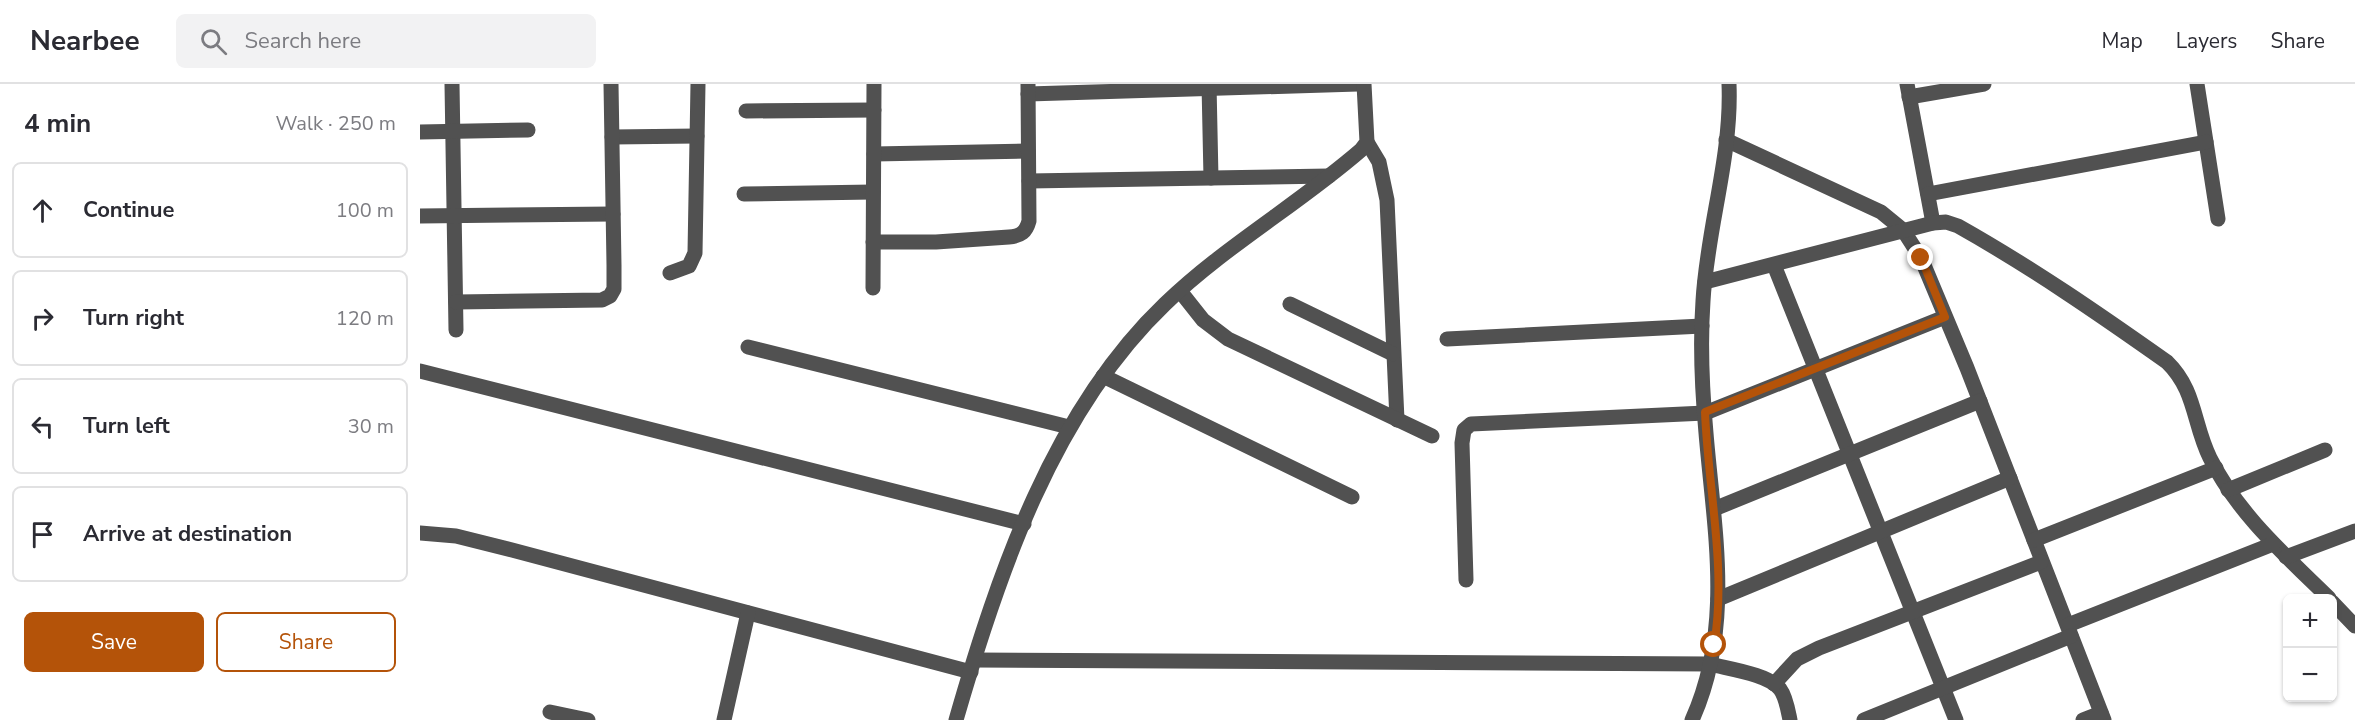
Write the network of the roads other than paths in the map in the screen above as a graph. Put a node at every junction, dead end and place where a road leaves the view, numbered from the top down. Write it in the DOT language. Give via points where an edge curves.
graph roads {
  1 [pos="452,84"];
  2 [pos="611,84"];
  3 [pos="698,84"];
  4 [pos="874,84"];
  5 [pos="1358,84"];
  6 [pos="1364,84"];
  7 [pos="1729,84"];
  8 [pos="1984,84"];
  9 [pos="2197,84"];
  10 [pos="1209,87"];
  11 [pos="1028,89"];
  12 [pos="1908,91"];
  13 [pos="874,110"];
  14 [pos="746,111"];
  15 [pos="528,130"];
  16 [pos="420,132"];
  17 [pos="453,132"];
  18 [pos="698,136"];
  19 [pos="612,137"];
  20 [pos="1726,140"];
  21 [pos="1367,142"];
  22 [pos="2206,142"];
  23 [pos="1028,151"];
  24 [pos="874,154"];
  25 [pos="1329,176"];
  26 [pos="1211,178"];
  27 [pos="1029,181"];
  28 [pos="873,192"];
  29 [pos="744,194"];
  30 [pos="1928,194"];
  31 [pos="613,214"];
  32 [pos="454,215"];
  33 [pos="420,216"];
  34 [pos="2218,219"];
  35 [pos="1933,223"];
  36 [pos="1903,230"];
  37 [pos="873,242"];
  38 [pos="1774,265"];
  39 [pos="670,273"];
  40 [pos="1705,282"];
  41 [pos="873,288"];
  42 [pos="1180,291"];
  43 [pos="456,302"];
  44 [pos="1290,304"];
  45 [pos="1945,317"];
  46 [pos="1702,326"];
  47 [pos="456,330"];
  48 [pos="1447,339"];
  49 [pos="748,347"];
  50 [pos="1393,354"];
  51 [pos="1814,370"];
  52 [pos="420,371"];
  53 [pos="1103,376"];
  54 [pos="1980,401"];
  55 [pos="1705,412"];
  56 [pos="1397,420"];
  57 [pos="1069,427"];
  58 [pos="1432,436"];
  59 [pos="2325,450"];
  60 [pos="1849,455"];
  61 [pos="2216,468"];
  62 [pos="2010,478"];
  63 [pos="2228,490"];
  64 [pos="1352,497"];
  65 [pos="1714,509"];
  66 [pos="1024,524"];
  67 [pos="2355,531"];
  68 [pos="1881,532"];
  69 [pos="420,533"];
  70 [pos="2034,540"];
  71 [pos="2273,543"];
  72 [pos="2286,556"];
  73 [pos="2041,562"];
  74 [pos="1466,580"];
  75 [pos="2325,594"];
  76 [pos="1718,599"];
  77 [pos="2337,607"];
  78 [pos="1913,612"];
  79 [pos="748,613"];
  80 [pos="2354,622"];
  81 [pos="2069,631"];
  82 [pos="1710,664"];
  83 [pos="973,666"];
  84 [pos="1774,684"];
  85 [pos="1944,687"];
  86 [pos="550,712"];
  87 [pos="2103,716"];
  88 [pos="588,720"];
  89 [pos="724,720"];
  90 [pos="956,720"];
  91 [pos="1692,720"];
  92 [pos="1790,720"];
  93 [pos="1864,720"];
  94 [pos="1956,720"];
  95 [pos="2083,720"];
  1 -- 17 [label="street"];
  2 -- 19 [label="street"];
  3 -- 18 [label="street"];
  4 -- 13 [label="street"];
  5 -- 10 [label="street"];
  6 -- 21 [label="street"];
  7 -- 20 [label="street"];
  8 -- 12 [label="street"];
  9 -- 22 [label="street"];
  10 -- 11 [label="street"];
  10 -- 26 [label="street"];
  11 -- 23 [label="street"];
  12 -- 30 [label="street"];
  13 -- 14 [label="street"];
  13 -- 24 [label="street"];
  15 -- 17 [label="street"];
  16 -- 17 [label="street"];
  17 -- 32 [label="street"];
  18 -- 19 [label="street"];
  18 -- 39 [label="street" via="695,253 689,266"];
  19 -- 31 [label="street"];
  20 -- 36 [label="street" via="1881,212"];
  20 -- 40 [label="street"];
  21 -- 25 [label="street"];
  21 -- 50 [label="street" via="1379,162 1387,200"];
  22 -- 30 [label="street"];
  22 -- 34 [label="street"];
  23 -- 24 [label="street"];
  23 -- 27 [label="street"];
  24 -- 28 [label="street"];
  25 -- 26 [label="street"];
  25 -- 42 [label="street"];
  26 -- 27 [label="street"];
  27 -- 37 [label="street" via="1029,220 1026,231 1018,236"];
  28 -- 29 [label="street"];
  28 -- 37 [label="street"];
  30 -- 35 [label="street"];
  31 -- 32 [label="street"];
  31 -- 43 [label="street" via="614,288 610,296 602,300"];
  32 -- 33 [label="street"];
  32 -- 43 [label="street"];
  35 -- 36 [label="street"];
  35 -- 61 [label="street" via="1958,226 1995,247 2167,362 2187,386"];
  36 -- 38 [label="street"];
  36 -- 45 [label="street" via="1921,258"];
  37 -- 41 [label="street"];
  38 -- 40 [label="street"];
  38 -- 51 [label="street"];
  40 -- 46 [label="street"];
  42 -- 53 [label="street" via="1130,339"];
  42 -- 56 [label="street" via="1203,320 1228,339"];
  43 -- 47 [label="street"];
  44 -- 50 [label="street"];
  45 -- 51 [label="street"];
  45 -- 54 [label="street"];
  46 -- 48 [label="street"];
  46 -- 55 [label="street"];
  49 -- 57 [label="street"];
  50 -- 56 [label="street"];
  51 -- 55 [label="street"];
  51 -- 60 [label="street"];
  52 -- 66 [label="street"];
  53 -- 57 [label="street"];
  53 -- 64 [label="street"];
  54 -- 60 [label="street"];
  54 -- 62 [label="street"];
  55 -- 65 [label="street"];
  55 -- 74 [label="street" via="1471,424 1464,430 1462,443"];
  56 -- 58 [label="street"];
  57 -- 66 [label="street"];
  59 -- 63 [label="street"];
  60 -- 65 [label="street"];
  60 -- 68 [label="street"];
  61 -- 63 [label="street"];
  61 -- 70 [label="street"];
  62 -- 68 [label="street"];
  62 -- 70 [label="street"];
  63 -- 71 [label="street"];
  65 -- 76 [label="street"];
  66 -- 83 [label="street"];
  67 -- 72 [label="street"];
  68 -- 76 [label="street"];
  68 -- 78 [label="street"];
  69 -- 79 [label="street" via="456,536"];
  70 -- 73 [label="street"];
  71 -- 72 [label="street"];
  71 -- 81 [label="street"];
  72 -- 75 [label="street"];
  73 -- 78 [label="street"];
  73 -- 81 [label="street"];
  76 -- 82 [label="street"];
  77 -- 80 [label="street"];
  78 -- 84 [label="street" via="1797,659"];
  78 -- 85 [label="street"];
  79 -- 83 [label="street"];
  79 -- 89 [label="street"];
  81 -- 85 [label="street"];
  81 -- 87 [label="street"];
  82 -- 83 [label="street"];
  82 -- 84 [label="street"];
  82 -- 91 [label="street"];
  83 -- 90 [label="street"];
  84 -- 92 [label="street" via="1785,698"];
  85 -- 93 [label="street"];
  85 -- 94 [label="street"];
  86 -- 88 [label="street"];
  87 -- 95 [label="street"];
}
